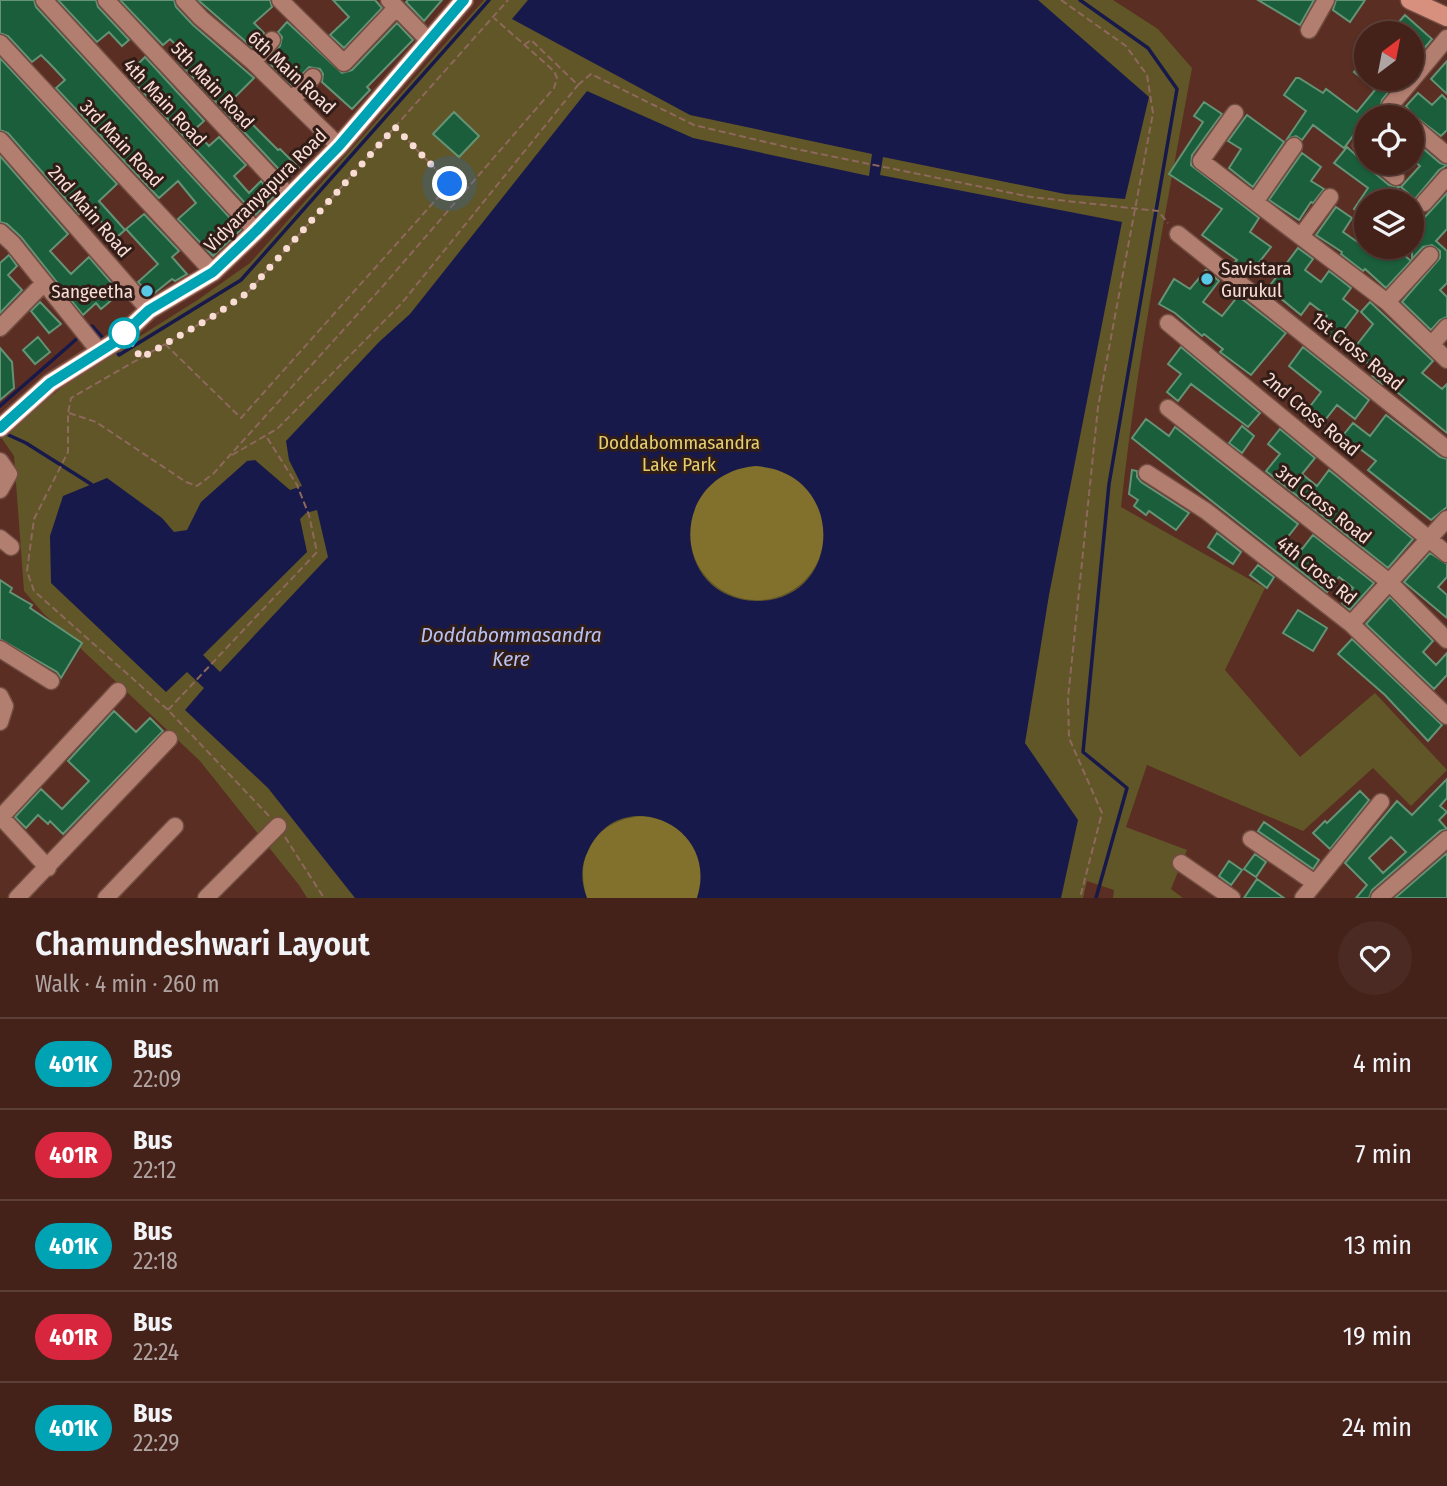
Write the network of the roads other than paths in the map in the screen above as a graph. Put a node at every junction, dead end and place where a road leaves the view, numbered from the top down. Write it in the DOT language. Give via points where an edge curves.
graph roads {
  1 [pos="44,0"];
  2 [pos="106,0"];
  3 [pos="184,0"];
  4 [pos="280,0"];
  5 [pos="464,0"];
  6 [pos="1326,0"];
  7 [pos="1410,0"];
  8 [pos="392,4"];
  9 [pos="1447,17"];
  10 [pos="1308,30"];
  11 [pos="1447,38"];
  12 [pos="272,40"];
  13 [pos="429,41"];
  14 [pos="0,43"];
  15 [pos="253,62"];
  16 [pos="313,78"];
  17 [pos="292,100"];
  18 [pos="1398,105"];
  19 [pos="1235,113"];
  20 [pos="1424,135"];
  21 [pos="0,140"];
  22 [pos="339,146"];
  23 [pos="1294,146"];
  24 [pos="1447,155"];
  25 [pos="1394,175"];
  26 [pos="1396,177"];
  27 [pos="1447,177"];
  28 [pos="290,197"];
  29 [pos="1330,197"];
  30 [pos="1255,202"];
  31 [pos="1424,203"];
  32 [pos="256,231"];
  33 [pos="0,232"];
  34 [pos="1178,234"];
  35 [pos="1301,236"];
  36 [pos="6,250"];
  37 [pos="1430,255"];
  38 [pos="213,272"];
  39 [pos="44,283"];
  40 [pos="1387,302"];
  41 [pos="149,310"];
  42 [pos="1168,323"];
  43 [pos="1447,327"];
  44 [pos="0,328"];
  45 [pos="89,339"];
  46 [pos="1432,344"];
  47 [pos="1447,360"];
  48 [pos="1168,408"];
  49 [pos="3,420"];
  50 [pos="1447,449"];
  51 [pos="0,461"];
  52 [pos="1147,473"];
  53 [pos="0,490"];
  54 [pos="1447,519"];
  55 [pos="1430,538"];
  56 [pos="1447,554"];
  57 [pos="1388,581"];
  58 [pos="1351,624"];
  59 [pos="1447,640"];
  60 [pos="0,649"];
  61 [pos="51,681"];
  62 [pos="118,691"];
  63 [pos="0,696"];
  64 [pos="1447,716"];
  65 [pos="0,722"];
  66 [pos="169,739"];
  67 [pos="1381,802"];
  68 [pos="0,817"];
  69 [pos="176,826"];
  70 [pos="278,826"];
  71 [pos="1251,839"];
  72 [pos="1447,839"];
  73 [pos="1181,863"];
  74 [pos="48,868"];
  75 [pos="1315,883"];
  76 [pos="17,898"];
  77 [pos="106,898"];
  78 [pos="206,898"];
  79 [pos="1232,898"];
  80 [pos="1303,898"];
  81 [pos="1379,898"];
  1 -- 32 [label="street, 4th Main Road"];
  2 -- 28 [label="street, 5th Main Road"];
  3 -- 15 [label="street, 6th Main Road"];
  4 -- 8 [label="street" via="344,63"];
  5 -- 13 [label="main road, Vidyaranyapura Road"];
  6 -- 10 [label="street"];
  7 -- 9 [label="main road"];
  8 -- 13 [label="street"];
  11 -- 18 [label="street"];
  12 -- 15 [label="street"];
  13 -- 22 [label="main road, Vidyaranyapura Road"];
  14 -- 38 [label="street, 3rd Main Road"];
  15 -- 17 [label="street, 6th Main Road"];
  16 -- 17 [label="street"];
  17 -- 22 [label="street, 6th Main Road"];
  19 -- 30 [label="street" via="1201,161"];
  20 -- 24 [label="street"];
  21 -- 41 [label="street, 2nd Main Road"];
  22 -- 28 [label="main road, Vidyaranyapura Road"];
  23 -- 30 [label="street"];
  25 -- 26 [label="street"];
  27 -- 31 [label="street"];
  28 -- 32 [label="main road, Vidyaranyapura Road"];
  29 -- 35 [label="street"];
  30 -- 35 [label="street"];
  32 -- 38 [label="main road, Vidyaranyapura Road"];
  33 -- 36 [label="street"];
  34 -- 50 [label="street, 1st Cross Road"];
  35 -- 40 [label="street"];
  36 -- 39 [label="street"];
  37 -- 40 [label="street"];
  38 -- 41 [label="main road, Vidyaranyapura Road"];
  39 -- 44 [label="street"];
  39 -- 45 [label="street"];
  40 -- 46 [label="street"];
  41 -- 45 [label="main road, Vidyaranyapura Road" via="115,342"];
  42 -- 55 [label="street, 2nd Cross Road"];
  43 -- 46 [label="street"];
  45 -- 49 [label="main road, Vidyaranyapura Road" via="50,383"];
  46 -- 47 [label="street"];
  48 -- 57 [label="street, 3rd Cross Road"];
  51 -- 53 [label="street" via="9,474"];
  52 -- 58 [label="street, 4th Cross Rd" via="1226,525"];
  54 -- 55 [label="street"];
  55 -- 56 [label="street, 2nd Cross Road"];
  55 -- 57 [label="street"];
  57 -- 58 [label="street"];
  57 -- 59 [label="street, 3rd Cross Road"];
  58 -- 64 [label="street, 4th Cross Rd"];
  60 -- 61 [label="street"];
  62 -- 68 [label="street"];
  63 -- 65 [label="street" via="5,706"];
  66 -- 74 [label="street"];
  67 -- 75 [label="street"];
  68 -- 74 [label="street"];
  69 -- 77 [label="street"];
  70 -- 78 [label="street"];
  71 -- 75 [label="street"];
  72 -- 81 [label="street"];
  73 -- 79 [label="street"];
  74 -- 76 [label="street"];
  75 -- 80 [label="street"];
}
